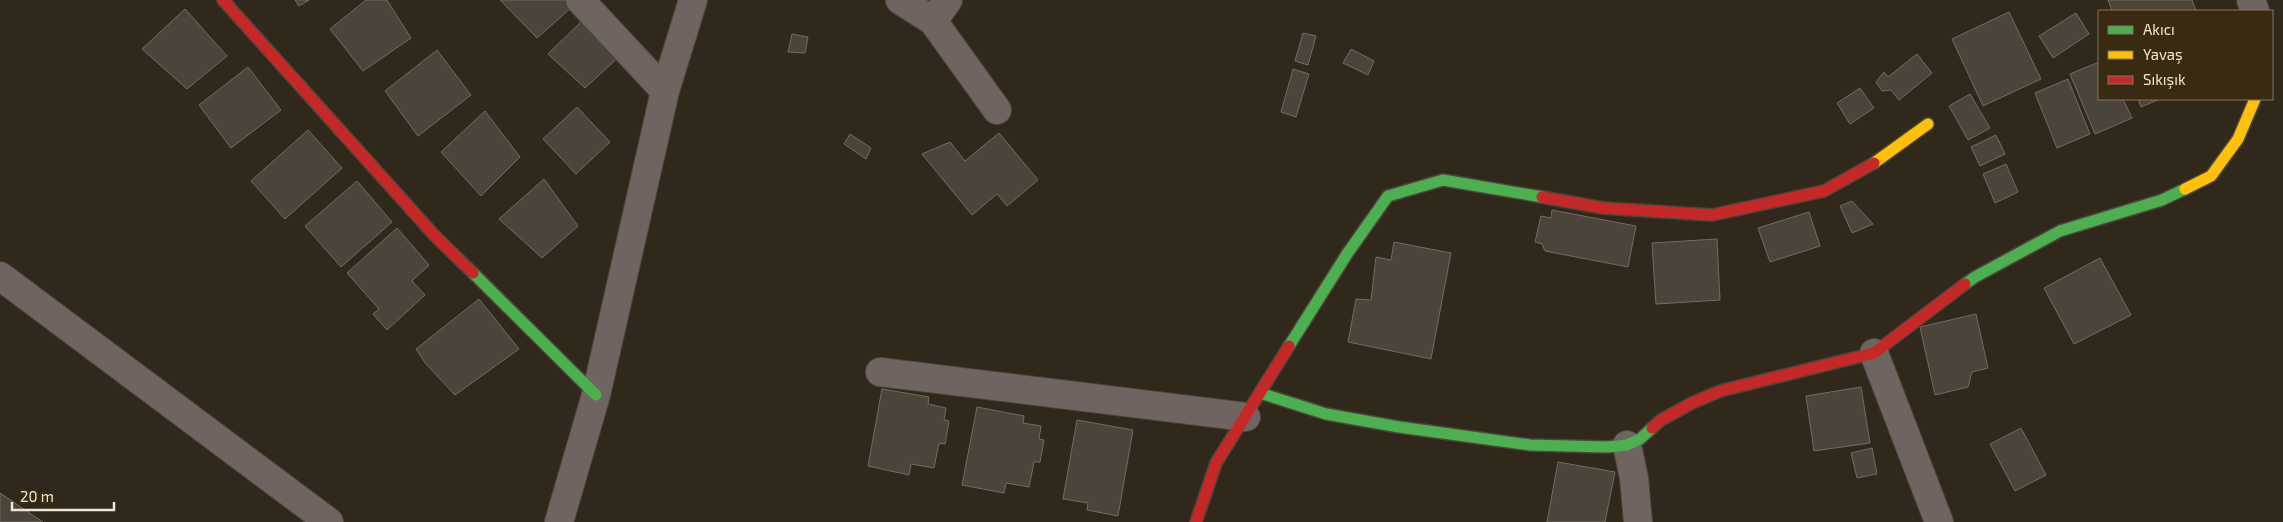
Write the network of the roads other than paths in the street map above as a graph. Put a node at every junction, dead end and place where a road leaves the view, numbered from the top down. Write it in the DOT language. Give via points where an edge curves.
graph roads {
  1 [pos="223,0"];
  2 [pos="580,0"];
  3 [pos="693,0"];
  4 [pos="900,0"];
  5 [pos="941,10"];
  6 [pos="665,91"];
  7 [pos="2255,100"];
  8 [pos="997,110"];
  9 [pos="1928,124"];
  10 [pos="0,276"];
  11 [pos="1874,353"];
  12 [pos="880,372"];
  13 [pos="1260,393"];
  14 [pos="596,395"];
  15 [pos="1246,417"];
  16 [pos="1628,445"];
  17 [pos="329,522"];
  18 [pos="559,522"];
  19 [pos="1196,522"];
  20 [pos="1638,522"];
  21 [pos="1939,522"];
  1 -- 14 [label="street" via="435,236"];
  2 -- 6 [label="street"];
  3 -- 6 [label="street"];
  4 -- 5 [label="street"];
  5 -- 8 [label="street"];
  6 -- 14 [label="street"];
  7 -- 11 [label="street" via="2238,139 2211,176 2162,200 2060,231 1975,277"];
  9 -- 13 [label="street" via="1883,158 1824,191 1712,215 1603,208 1443,180 1388,196 1347,254"];
  10 -- 17 [label="street"];
  11 -- 16 [label="street" via="1720,391 1661,420"];
  11 -- 21 [label="street"];
  12 -- 15 [label="street"];
  13 -- 15 [label="street"];
  13 -- 16 [label="street" via="1326,414 1399,427 1530,445"];
  14 -- 18 [label="street"];
  15 -- 19 [label="street" via="1216,463"];
  16 -- 20 [label="street"];
}
